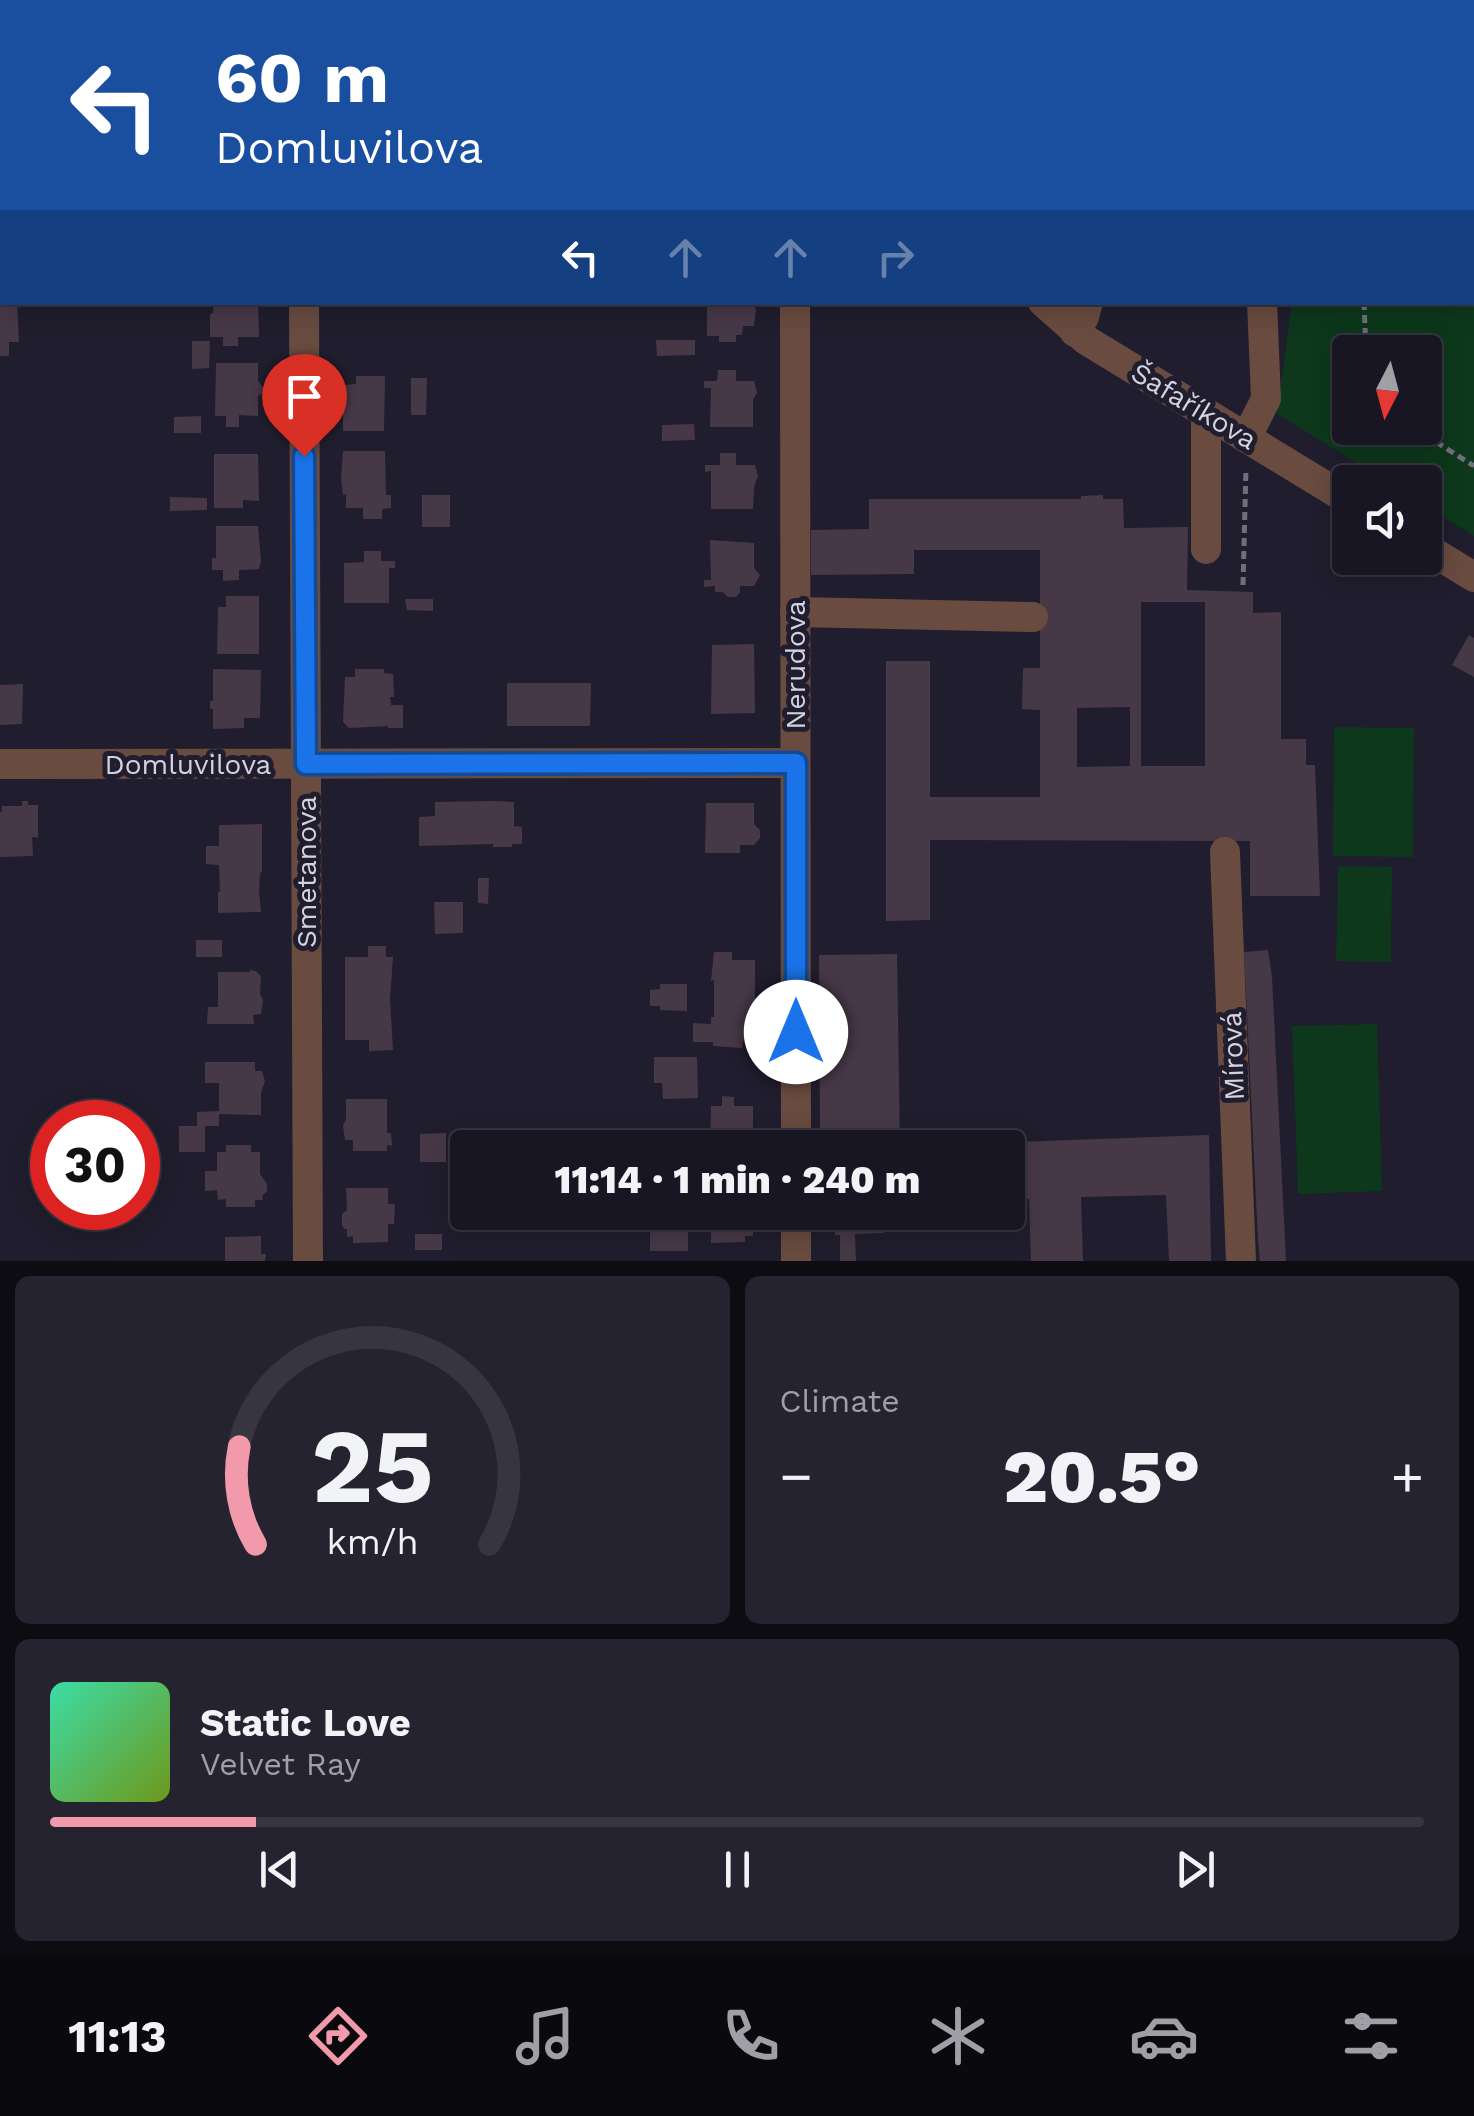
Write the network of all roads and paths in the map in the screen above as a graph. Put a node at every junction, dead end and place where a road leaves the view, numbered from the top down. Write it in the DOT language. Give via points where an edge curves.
graph roads {
  1 [pos="304,305"];
  2 [pos="795,305"];
  3 [pos="1046,305"];
  4 [pos="1087,305"];
  5 [pos="1262,305"];
  6 [pos="1364,305"];
  7 [pos="1075,332"];
  8 [pos="1365,335"];
  9 [pos="1206,414"];
  10 [pos="1441,445"];
  11 [pos="1246,449"];
  12 [pos="1474,466"];
  13 [pos="1332,492"];
  14 [pos="1206,550"];
  15 [pos="1442,557"];
  16 [pos="1474,577"];
  17 [pos="1242,585"];
  18 [pos="795,612"];
  19 [pos="1033,617"];
  20 [pos="796,763"];
  21 [pos="0,764"];
  22 [pos="306,764"];
  23 [pos="1225,852"];
  24 [pos="796,1130"];
  25 [pos="796,1230"];
  26 [pos="308,1261"];
  27 [pos="796,1261"];
  28 [pos="1241,1261"];
  1 -- 22 [label="street, Smetanova"];
  2 -- 18 [label="street, Nerudova"];
  3 -- 7 [label="street, Šafaříkova"];
  4 -- 7 [label="street"];
  5 -- 11 [label="street" via="1266,399"];
  6 -- 8 [label="path"];
  7 -- 9 [label="street, Šafaříkova"];
  9 -- 11 [label="street, Šafaříkova"];
  9 -- 14 [label="street"];
  10 -- 12 [label="path"];
  11 -- 13 [label="street, Šafaříkova"];
  11 -- 17 [label="path"];
  15 -- 16 [label="street"];
  18 -- 19 [label="street"];
  18 -- 20 [label="street, Nerudova"];
  20 -- 22 [label="street, Domluvilova"];
  20 -- 24 [label="street, Nerudova"];
  21 -- 22 [label="street, Domluvilova"];
  22 -- 26 [label="street, Smetanova"];
  23 -- 28 [label="street, Mírová"];
  25 -- 27 [label="street"];
}
